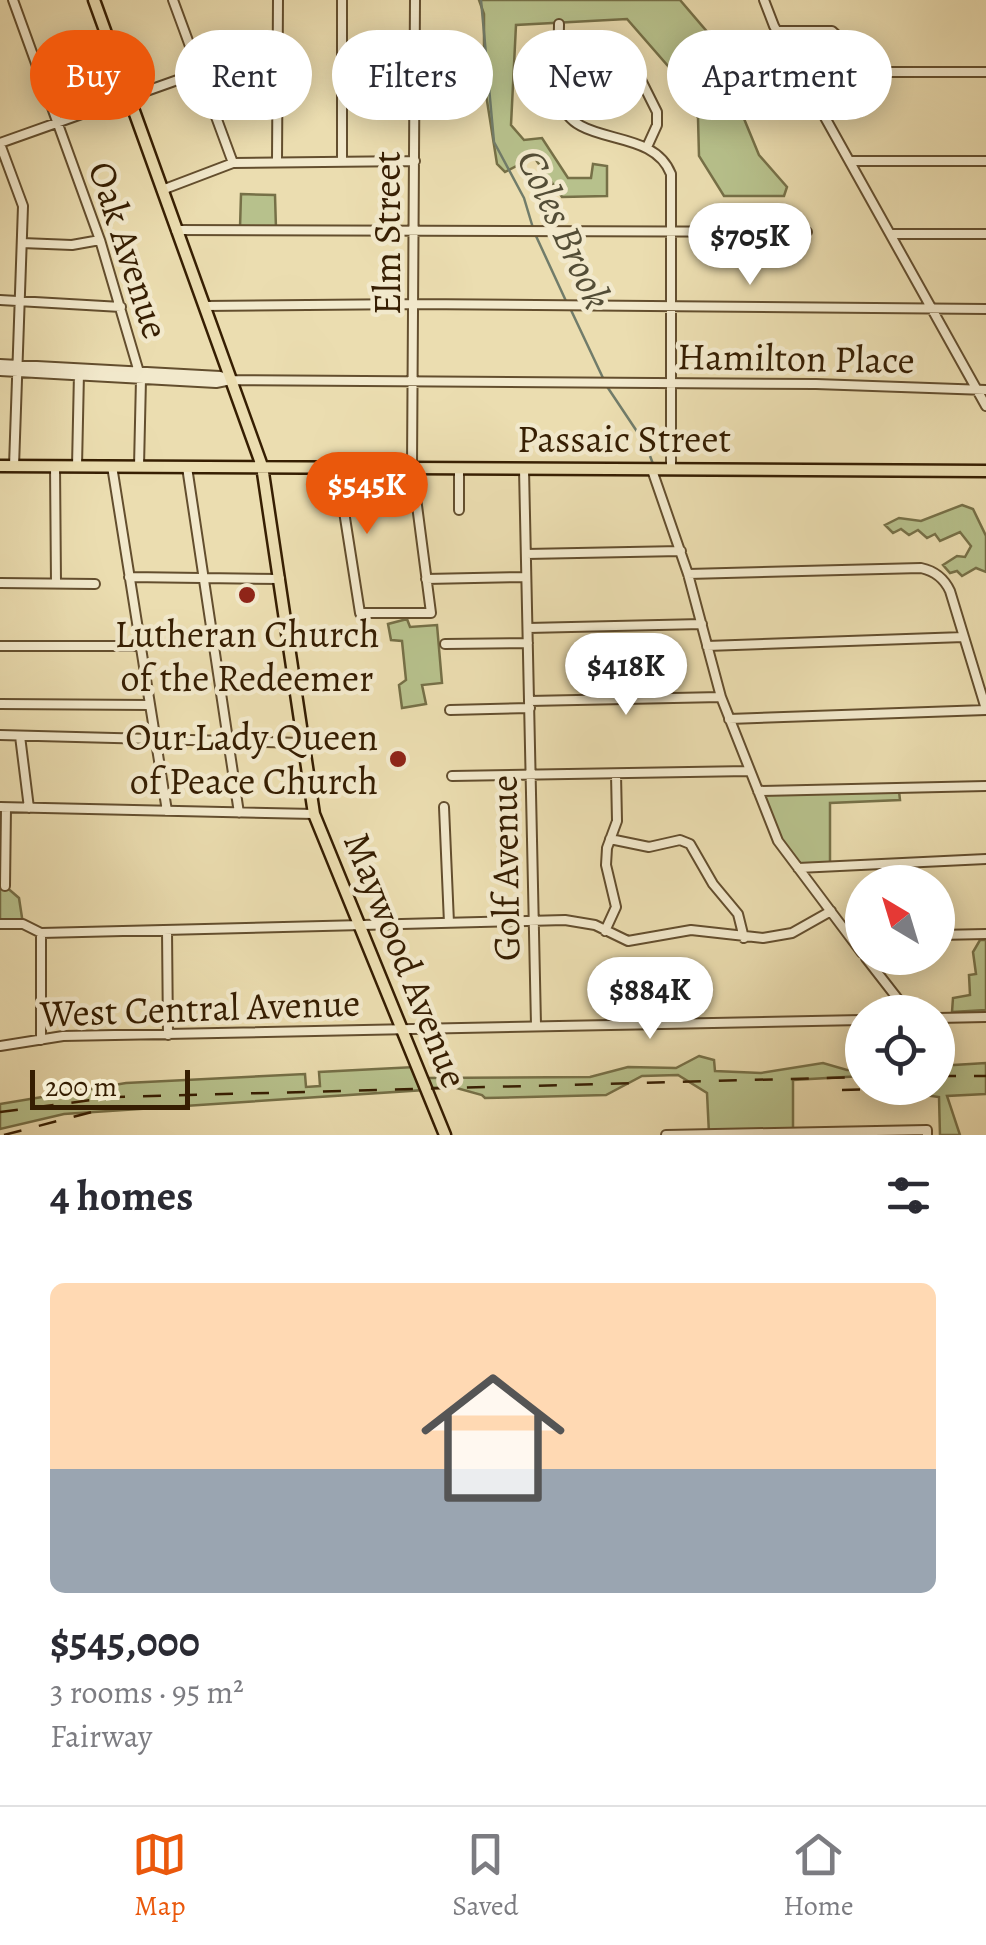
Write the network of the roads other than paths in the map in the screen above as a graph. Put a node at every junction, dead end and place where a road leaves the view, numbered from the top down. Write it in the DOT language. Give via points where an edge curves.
graph roads {
  1 [pos="12,0"];
  2 [pos="94,0"];
  3 [pos="173,0"];
  4 [pos="278,0"];
  5 [pos="342,0"];
  6 [pos="415,0"];
  7 [pos="764,0"];
  8 [pos="559,24"];
  9 [pos="105,30"];
  10 [pos="184,30"];
  11 [pos="559,30"];
  12 [pos="777,30"];
  13 [pos="892,72"];
  14 [pos="986,72"];
  15 [pos="647,92"];
  16 [pos="65,120"];
  17 [pos="137,120"];
  18 [pos="217,120"];
  19 [pos="573,120"];
  20 [pos="827,120"];
  21 [pos="57,123"];
  22 [pos="0,144"];
  23 [pos="646,147"];
  24 [pos="415,160"];
  25 [pos="277,161"];
  26 [pos="342,161"];
  27 [pos="850,161"];
  28 [pos="986,161"];
  29 [pos="232,163"];
  30 [pos="162,190"];
  31 [pos="414,229"];
  32 [pos="176,230"];
  33 [pos="672,232"];
  34 [pos="807,232"];
  35 [pos="890,234"];
  36 [pos="986,234"];
  37 [pos="100,240"];
  38 [pos="22,243"];
  39 [pos="0,300"];
  40 [pos="20,302"];
  41 [pos="414,304"];
  42 [pos="204,306"];
  43 [pos="672,306"];
  44 [pos="121,307"];
  45 [pos="932,309"];
  46 [pos="986,309"];
  47 [pos="0,368"];
  48 [pos="17,369"];
  49 [pos="79,372"];
  50 [pos="140,375"];
  51 [pos="231,380"];
  52 [pos="413,380"];
  53 [pos="672,383"];
  54 [pos="982,390"];
  55 [pos="986,406"];
  56 [pos="0,466"];
  57 [pos="14,466"];
  58 [pos="56,466"];
  59 [pos="77,466"];
  60 [pos="112,466"];
  61 [pos="139,466"];
  62 [pos="262,466"];
  63 [pos="188,467"];
  64 [pos="412,467"];
  65 [pos="337,468"];
  66 [pos="460,468"];
  67 [pos="524,469"];
  68 [pos="652,470"];
  69 [pos="671,470"];
  70 [pos="986,471"];
  71 [pos="459,510"];
  72 [pos="681,551"];
  73 [pos="526,554"];
  74 [pos="688,574"];
  75 [pos="129,577"];
  76 [pos="526,577"];
  77 [pos="204,578"];
  78 [pos="426,578"];
  79 [pos="280,579"];
  80 [pos="0,583"];
  81 [pos="56,584"];
  82 [pos="94,584"];
  83 [pos="702,624"];
  84 [pos="528,628"];
  85 [pos="964,637"];
  86 [pos="528,643"];
  87 [pos="446,644"];
  88 [pos="0,646"];
  89 [pos="140,646"];
  90 [pos="707,646"];
  91 [pos="986,659"];
  92 [pos="972,664"];
  93 [pos="721,697"];
  94 [pos="0,704"];
  95 [pos="150,705"];
  96 [pos="530,705"];
  97 [pos="986,709"];
  98 [pos="450,710"];
  99 [pos="729,719"];
  100 [pos="0,735"];
  101 [pos="20,736"];
  102 [pos="155,739"];
  103 [pos="228,741"];
  104 [pos="304,742"];
  105 [pos="749,771"];
  106 [pos="616,774"];
  107 [pos="531,775"];
  108 [pos="452,776"];
  109 [pos="986,786"];
  110 [pos="758,791"];
  111 [pos="444,807"];
  112 [pos="3,808"];
  113 [pos="29,808"];
  114 [pos="167,811"];
  115 [pos="239,812"];
  116 [pos="314,814"];
  117 [pos="610,839"];
  118 [pos="986,860"];
  119 [pos="798,868"];
  120 [pos="5,886"];
  121 [pos="831,911"];
  122 [pos="534,922"];
  123 [pos="0,924"];
  124 [pos="448,924"];
  125 [pos="360,925"];
  126 [pos="167,930"];
  127 [pos="845,930"];
  128 [pos="605,931"];
  129 [pos="41,933"];
  130 [pos="986,934"];
  131 [pos="955,935"];
  132 [pos="744,938"];
  133 [pos="879,975"];
  134 [pos="895,995"];
  135 [pos="986,1017"];
  136 [pos="955,1018"];
  137 [pos="845,1020"];
  138 [pos="536,1025"];
  139 [pos="403,1028"];
  140 [pos="168,1034"];
  141 [pos="40,1040"];
  142 [pos="0,1046"];
  143 [pos="927,1132"];
  144 [pos="445,1135"];
  145 [pos="666,1135"];
  146 [pos="704,1135"];
  1 -- 21 [label="street, Oak Avenue"];
  2 -- 9 [label="main road, Maywood Avenue"];
  3 -- 10 [label="street"];
  4 -- 25 [label="street"];
  5 -- 26 [label="street"];
  6 -- 24 [label="street, Elm Street"];
  7 -- 12 [label="street"];
  8 -- 11 [label="street"];
  13 -- 14 [label="street"];
  15 -- 23 [label="street" via="657,126"];
  16 -- 21 [label="street"];
  17 -- 30 [label="main road, Maywood Avenue"];
  18 -- 29 [label="street"];
  19 -- 23 [label="street"];
  20 -- 27 [label="street"];
  21 -- 22 [label="street"];
  21 -- 37 [label="street, Oak Avenue"];
  22 -- 38 [label="street" via="23,206"];
  23 -- 33 [label="street" via="671,174"];
  24 -- 26 [label="street"];
  24 -- 31 [label="street, Elm Street"];
  25 -- 26 [label="street"];
  25 -- 29 [label="street"];
  27 -- 28 [label="street"];
  27 -- 35 [label="street"];
  29 -- 30 [label="street"];
  30 -- 32 [label="main road, Maywood Avenue"];
  31 -- 32 [label="street"];
  31 -- 33 [label="street"];
  31 -- 41 [label="street, Elm Street"];
  32 -- 42 [label="main road, Maywood Avenue"];
  33 -- 34 [label="street"];
  33 -- 43 [label="street"];
  35 -- 36 [label="street"];
  35 -- 45 [label="street"];
  37 -- 38 [label="street"];
  37 -- 44 [label="street, Oak Avenue"];
  38 -- 40 [label="street"];
  39 -- 40 [label="street"];
  40 -- 44 [label="street"];
  40 -- 48 [label="street"];
  41 -- 42 [label="street"];
  41 -- 43 [label="street"];
  41 -- 52 [label="street, Elm Street"];
  42 -- 51 [label="main road, Maywood Avenue"];
  43 -- 45 [label="street"];
  43 -- 53 [label="street"];
  44 -- 50 [label="street, Oak Avenue"];
  45 -- 46 [label="street"];
  45 -- 54 [label="street"];
  47 -- 48 [label="street, Hamilton Place"];
  48 -- 49 [label="street, Hamilton Place"];
  48 -- 57 [label="street"];
  49 -- 50 [label="street, Hamilton Place"];
  49 -- 59 [label="street"];
  50 -- 51 [label="street, Hamilton Place"];
  50 -- 61 [label="street, Oak Avenue"];
  51 -- 52 [label="street, Hamilton Place"];
  51 -- 62 [label="main road, Maywood Avenue"];
  52 -- 53 [label="street, Hamilton Place"];
  52 -- 64 [label="street, Elm Street"];
  53 -- 54 [label="street, Hamilton Place"];
  53 -- 69 [label="street"];
  54 -- 55 [label="street"];
  56 -- 57 [label="main road, Passaic Street"];
  57 -- 58 [label="main road, Passaic Street"];
  58 -- 59 [label="main road, Passaic Street"];
  58 -- 81 [label="street"];
  59 -- 60 [label="main road, Passaic Street"];
  60 -- 61 [label="main road, Passaic Street"];
  60 -- 75 [label="street"];
  61 -- 63 [label="main road, Passaic Street"];
  62 -- 63 [label="main road, Passaic Street"];
  62 -- 65 [label="main road, Passaic Street"];
  62 -- 79 [label="main road, Maywood Avenue"];
  63 -- 77 [label="street"];
  64 -- 65 [label="main road, Passaic Street"];
  64 -- 66 [label="main road, Passaic Street"];
  64 -- 78 [label="street, Elm Street"];
  65 -- 78 [label="street, Elm Street" via="360,612 431,613"];
  66 -- 67 [label="main road, Passaic Street"];
  66 -- 71 [label="street"];
  67 -- 68 [label="main road, Passaic Street"];
  67 -- 73 [label="street, Golf Avenue"];
  68 -- 69 [label="main road, Passaic Street"];
  68 -- 72 [label="street"];
  69 -- 70 [label="main road, Passaic Street"];
  72 -- 73 [label="street"];
  72 -- 74 [label="street"];
  73 -- 76 [label="street, Golf Avenue"];
  74 -- 83 [label="street"];
  74 -- 85 [label="street" via="928,569 947,585"];
  75 -- 77 [label="street"];
  75 -- 89 [label="street"];
  76 -- 78 [label="street"];
  76 -- 84 [label="street, Golf Avenue"];
  77 -- 79 [label="street"];
  77 -- 103 [label="street"];
  79 -- 104 [label="main road, Maywood Avenue"];
  80 -- 81 [label="street"];
  81 -- 82 [label="street"];
  83 -- 84 [label="street"];
  83 -- 90 [label="street"];
  84 -- 86 [label="street, Golf Avenue"];
  85 -- 90 [label="street"];
  85 -- 92 [label="street"];
  86 -- 87 [label="street"];
  86 -- 96 [label="street, Golf Avenue"];
  88 -- 89 [label="street"];
  89 -- 95 [label="street"];
  90 -- 93 [label="street"];
  91 -- 92 [label="street"];
  92 -- 97 [label="street"];
  93 -- 96 [label="street"];
  93 -- 99 [label="street"];
  94 -- 95 [label="street"];
  95 -- 102 [label="street"];
  96 -- 98 [label="street"];
  96 -- 107 [label="street, Golf Avenue"];
  97 -- 99 [label="street"];
  99 -- 105 [label="street"];
  100 -- 101 [label="street"];
  101 -- 102 [label="street"];
  101 -- 113 [label="street"];
  102 -- 103 [label="street"];
  102 -- 114 [label="street"];
  103 -- 104 [label="street"];
  103 -- 115 [label="street"];
  104 -- 116 [label="main road, Maywood Avenue"];
  105 -- 106 [label="street"];
  105 -- 110 [label="street"];
  106 -- 107 [label="street"];
  106 -- 117 [label="street"];
  107 -- 108 [label="street"];
  107 -- 122 [label="street, Golf Avenue"];
  109 -- 110 [label="street"];
  110 -- 119 [label="street" via="778,841"];
  111 -- 124 [label="street"];
  112 -- 113 [label="street"];
  112 -- 120 [label="street"];
  113 -- 114 [label="street"];
  114 -- 115 [label="street"];
  115 -- 116 [label="street"];
  116 -- 125 [label="main road, Maywood Avenue"];
  117 -- 128 [label="street" via="606,865 616,908"];
  117 -- 132 [label="street" via="638,846 690,844 738,914"];
  118 -- 119 [label="street"];
  119 -- 121 [label="street"];
  121 -- 127 [label="street"];
  121 -- 132 [label="street" via="792,934"];
  122 -- 124 [label="street"];
  122 -- 128 [label="street" via="576,920"];
  122 -- 138 [label="street, Golf Avenue"];
  123 -- 129 [label="street"];
  124 -- 125 [label="street"];
  125 -- 126 [label="street"];
  125 -- 139 [label="main road, Maywood Avenue"];
  126 -- 129 [label="street"];
  126 -- 140 [label="street"];
  128 -- 132 [label="street" via="628,942 691,930"];
  129 -- 141 [label="street"];
  130 -- 131 [label="street"];
  133 -- 134 [label="street"];
  135 -- 136 [label="street"];
  137 -- 138 [label="street, West Central Avenue"];
  138 -- 139 [label="street, West Central Avenue"];
  139 -- 140 [label="street, West Central Avenue"];
  139 -- 144 [label="main road, Maywood Avenue"];
  140 -- 141 [label="street, West Central Avenue"];
  141 -- 142 [label="street, West Central Avenue"];
  143 -- 146 [label="street"];
  145 -- 146 [label="street"];
}
